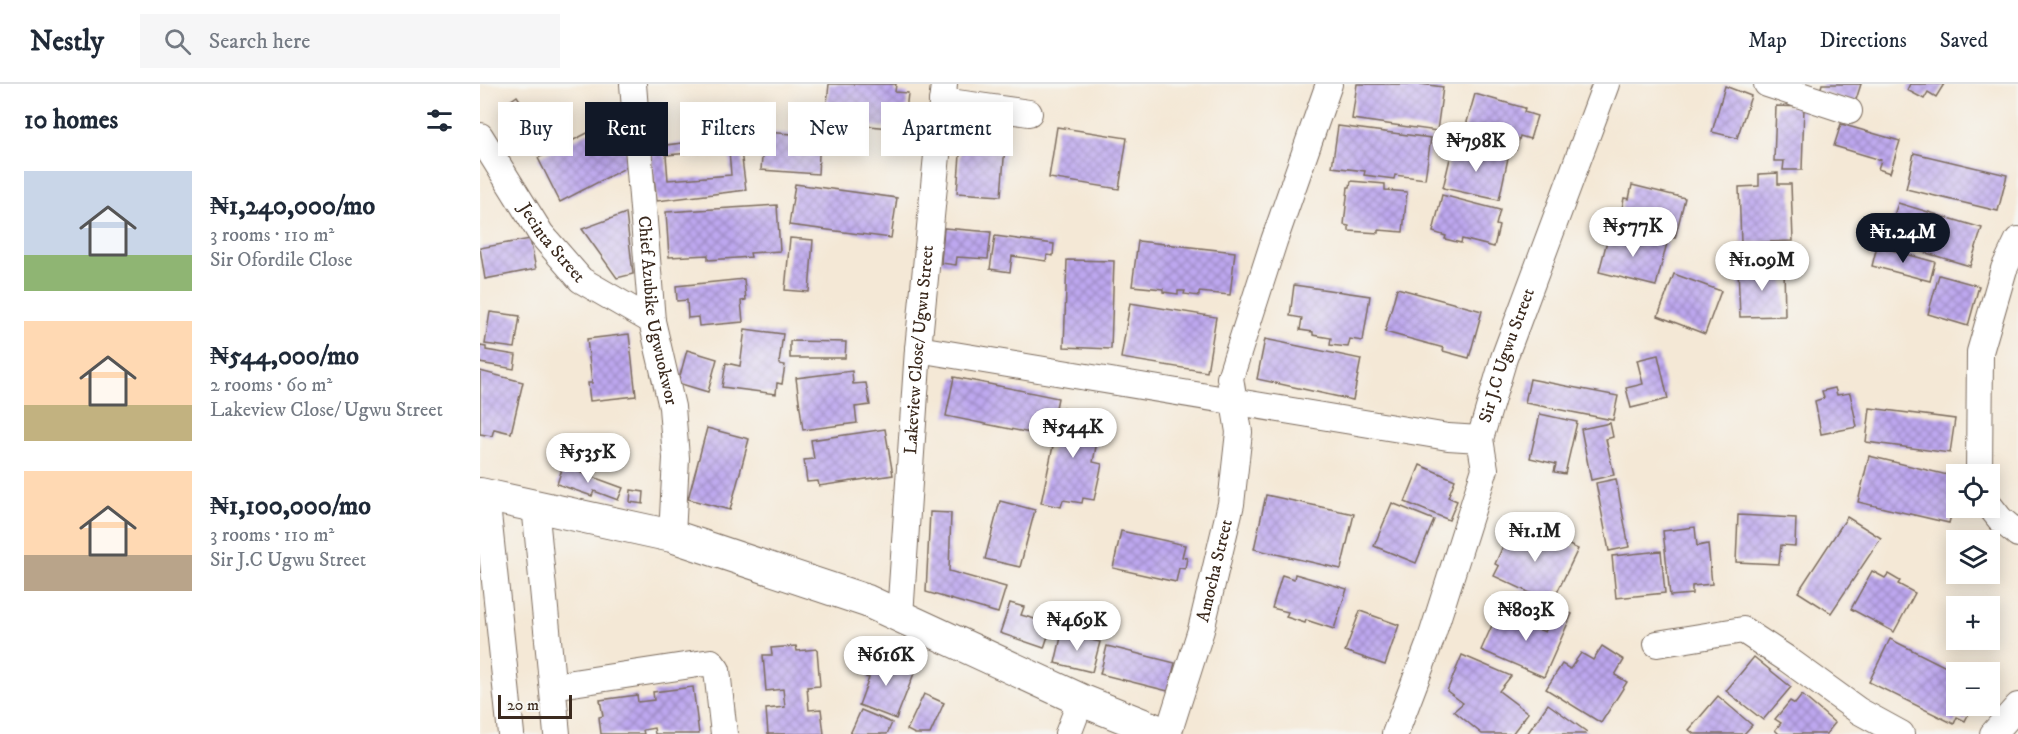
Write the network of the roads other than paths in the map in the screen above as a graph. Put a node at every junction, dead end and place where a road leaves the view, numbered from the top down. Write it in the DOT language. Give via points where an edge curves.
graph roads {
  1 [pos="633,84"];
  2 [pos="1329,84"];
  3 [pos="1606,84"];
  4 [pos="1767,84"];
  5 [pos="943,93"];
  6 [pos="1849,111"];
  7 [pos="1029,112"];
  8 [pos="480,136"];
  9 [pos="2018,240"];
  10 [pos="652,321"];
  11 [pos="918,350"];
  12 [pos="1234,403"];
  13 [pos="1480,439"];
  14 [pos="1979,464"];
  15 [pos="483,495"];
  16 [pos="535,505"];
  17 [pos="1999,518"];
  18 [pos="2018,534"];
  19 [pos="672,536"];
  20 [pos="900,616"];
  21 [pos="1657,644"];
  22 [pos="553,686"];
  23 [pos="1081,700"];
  24 [pos="2016,712"];
  25 [pos="511,734"];
  26 [pos="557,734"];
  27 [pos="724,734"];
  28 [pos="1068,734"];
  29 [pos="1167,734"];
  30 [pos="1395,734"];
  31 [pos="1900,734"];
  32 [pos="1993,734"];
  1 -- 10 [label="street, Chief Azubike Ugwuokwor"];
  2 -- 12 [label="street, Amocha Street" via="1230,378"];
  3 -- 13 [label="street, Sir J.C Ugwu Street" via="1504,358"];
  4 -- 6 [label="street"];
  5 -- 7 [label="street"];
  5 -- 11 [label="street, Lakeview Close/ Ugwu Street"];
  8 -- 10 [label="street, Jecinta Street" via="541,234 581,280"];
  9 -- 14 [label="street" via="2004,269 1980,352"];
  10 -- 19 [label="street, Chief Azubike Ugwuokwor" via="672,407 676,458"];
  11 -- 12 [label="street"];
  11 -- 20 [label="street, Lakeview Close/ Ugwu Street"];
  12 -- 13 [label="street"];
  12 -- 29 [label="street, Amocha Street" via="1239,432 1232,504 1201,630"];
  13 -- 30 [label="street, Sir J.C Ugwu Street" via="1485,469 1430,642"];
  15 -- 16 [label="street"];
  15 -- 25 [label="street"];
  16 -- 19 [label="street"];
  16 -- 22 [label="street"];
  17 -- 18 [label="street"];
  19 -- 20 [label="street" via="867,601"];
  20 -- 23 [label="street"];
  21 -- 31 [label="street" via="1743,630 1859,711"];
  22 -- 26 [label="street"];
  22 -- 27 [label="street" via="711,662 717,670"];
  23 -- 28 [label="street"];
  23 -- 29 [label="street"];
  24 -- 32 [label="street"];
}
